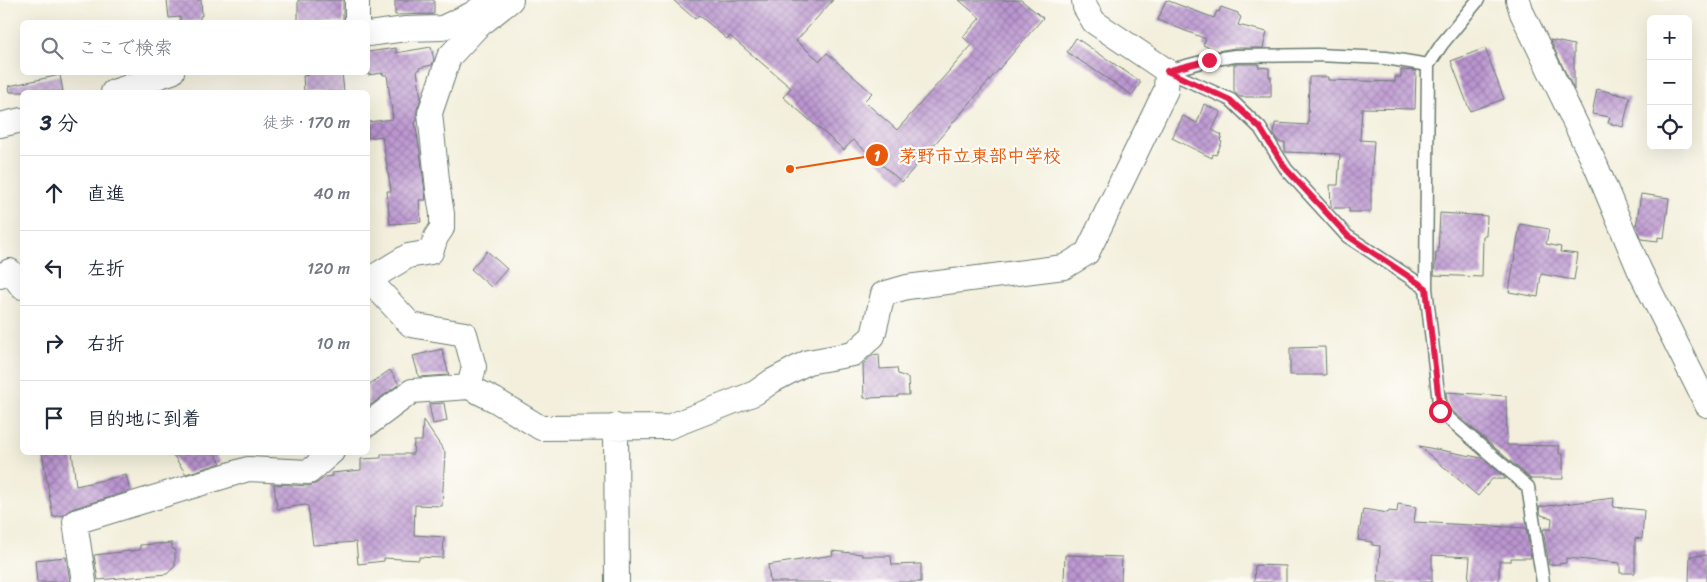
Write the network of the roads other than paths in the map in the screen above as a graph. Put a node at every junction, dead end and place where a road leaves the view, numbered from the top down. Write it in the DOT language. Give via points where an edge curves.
graph roads {
  1 [pos="358,0"];
  2 [pos="492,0"];
  3 [pos="511,0"];
  4 [pos="1084,0"];
  5 [pos="1478,0"];
  6 [pos="1518,0"];
  7 [pos="357,20"];
  8 [pos="370,34"];
  9 [pos="1428,65"];
  10 [pos="1167,71"];
  11 [pos="165,75"];
  12 [pos="174,75"];
  13 [pos="119,90"];
  14 [pos="171,90"];
  15 [pos="20,120"];
  16 [pos="0,125"];
  17 [pos="0,276"];
  18 [pos="20,284"];
  19 [pos="1426,288"];
  20 [pos="469,387"];
  21 [pos="1707,405"];
  22 [pos="370,422"];
  23 [pos="616,426"];
  24 [pos="329,455"];
  25 [pos="84,582"];
  26 [pos="617,582"];
  27 [pos="1543,582"];
  1 -- 7 [label="street"];
  2 -- 8 [label="street" via="442,28"];
  3 -- 20 [label="street" via="449,57 430,113 442,214 442,228 431,252 408,256 375,276 375,286 411,325 465,334 474,367"];
  4 -- 10 [label="street" via="1094,22"];
  5 -- 9 [label="lane"];
  6 -- 21 [label="street" via="1596,166 1639,269"];
  9 -- 10 [label="lane" via="1386,58 1244,56 1209,60"];
  9 -- 19 [label="lane"];
  10 -- 19 [label="lane" via="1230,100 1260,128 1286,169 1348,236"];
  10 -- 23 [label="street" via="1166,90 1087,253 1064,267 883,294 873,336 853,354 808,362 755,394 668,427"];
  11 -- 13 [label="street"];
  12 -- 14 [label="street"];
  15 -- 16 [label="street"];
  17 -- 18 [label="street" via="10,271"];
  19 -- 27 [label="lane" via="1440,411 1528,487"];
  20 -- 22 [label="street" via="412,391"];
  20 -- 23 [label="street" via="541,428"];
  23 -- 26 [label="street"];
  24 -- 25 [label="street" via="309,472 248,469 74,522"];
}
